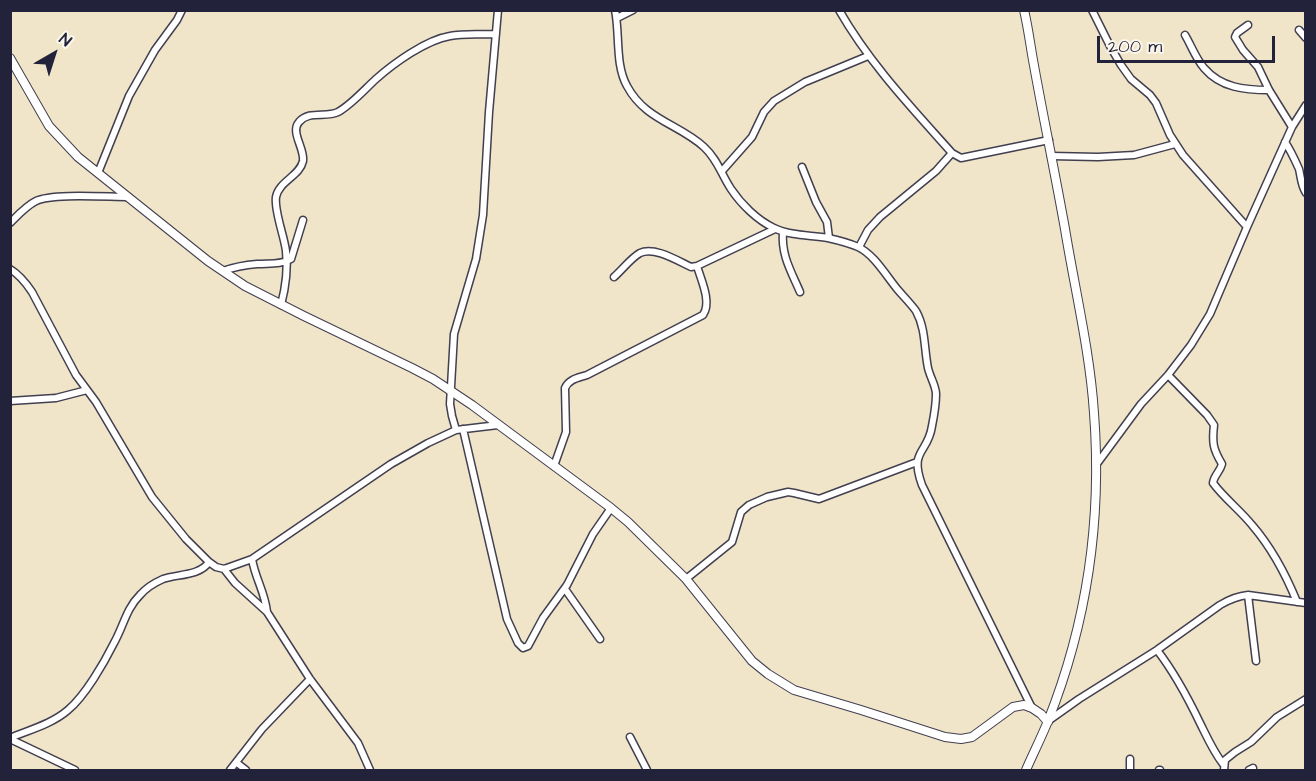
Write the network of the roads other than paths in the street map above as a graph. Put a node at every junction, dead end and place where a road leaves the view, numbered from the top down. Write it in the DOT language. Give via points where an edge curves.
graph roads {
  1 [pos="182,10"];
  2 [pos="498,10"];
  3 [pos="615,10"];
  4 [pos="633,10"];
  5 [pos="839,10"];
  6 [pos="1024,10"];
  7 [pos="1092,10"];
  8 [pos="617,18"];
  9 [pos="1248,25"];
  10 [pos="1299,30"];
  11 [pos="496,34"];
  12 [pos="1185,34"];
  13 [pos="1305,38"];
  14 [pos="868,56"];
  15 [pos="10,58"];
  16 [pos="1269,90"];
  17 [pos="1305,105"];
  18 [pos="1292,127"];
  19 [pos="1049,140"];
  20 [pos="1285,142"];
  21 [pos="1175,144"];
  22 [pos="952,153"];
  23 [pos="1052,156"];
  24 [pos="802,167"];
  25 [pos="722,171"];
  26 [pos="98,173"];
  27 [pos="1305,193"];
  28 [pos="127,197"];
  29 [pos="303,220"];
  30 [pos="10,223"];
  31 [pos="1247,227"];
  32 [pos="775,229"];
  33 [pos="783,231"];
  34 [pos="828,238"];
  35 [pos="859,247"];
  36 [pos="285,263"];
  37 [pos="697,266"];
  38 [pos="10,269"];
  39 [pos="223,271"];
  40 [pos="614,277"];
  41 [pos="800,292"];
  42 [pos="281,304"];
  43 [pos="1168,375"];
  44 [pos="87,390"];
  45 [pos="451,392"];
  46 [pos="10,401"];
  47 [pos="498,425"];
  48 [pos="459,429"];
  49 [pos="917,462"];
  50 [pos="1096,465"];
  51 [pos="554,466"];
  52 [pos="611,508"];
  53 [pos="252,559"];
  54 [pos="208,562"];
  55 [pos="224,569"];
  56 [pos="686,579"];
  57 [pos="565,589"];
  58 [pos="1248,595"];
  59 [pos="1297,602"];
  60 [pos="1305,603"];
  61 [pos="267,612"];
  62 [pos="600,639"];
  63 [pos="1157,650"];
  64 [pos="1256,661"];
  65 [pos="310,679"];
  66 [pos="1305,699"];
  67 [pos="1032,708"];
  68 [pos="1048,722"];
  69 [pos="630,737"];
  70 [pos="10,739"];
  71 [pos="1130,759"];
  72 [pos="237,763"];
  73 [pos="1224,767"];
  74 [pos="75,771"];
  75 [pos="230,771"];
  76 [pos="246,771"];
  77 [pos="370,771"];
  78 [pos="648,771"];
  79 [pos="1026,771"];
  80 [pos="1130,771"];
  1 -- 26 [label="street" via="129,96"];
  2 -- 11 [label="street"];
  3 -- 8 [label="street"];
  4 -- 8 [label="street"];
  5 -- 14 [label="street"];
  6 -- 19 [label="main road"];
  7 -- 21 [label="street" via="1121,65 1156,103"];
  8 -- 25 [label="street" via="621,71 633,96 646,110 704,147"];
  9 -- 16 [label="street" via="1235,37 1258,67"];
  10 -- 13 [label="street"];
  11 -- 36 [label="street" via="438,39 395,63 336,113 310,115 297,124 302,164 279,189 276,203"];
  11 -- 45 [label="street" via="483,215 476,260 454,334"];
  12 -- 16 [label="street" via="1203,67 1223,84 1244,90"];
  14 -- 22 [label="street"];
  14 -- 25 [label="street" via="806,82 774,101 752,137"];
  15 -- 26 [label="main road" via="49,126"];
  16 -- 18 [label="street"];
  17 -- 18 [label="street"];
  18 -- 20 [label="street"];
  19 -- 22 [label="street" via="961,158"];
  19 -- 23 [label="main road"];
  20 -- 27 [label="street" via="1299,169"];
  20 -- 31 [label="street"];
  21 -- 23 [label="street" via="1134,155"];
  21 -- 31 [label="street"];
  22 -- 35 [label="street" via="880,217"];
  23 -- 50 [label="main road" via="1090,378"];
  24 -- 34 [label="street" via="827,222"];
  25 -- 32 [label="street" via="744,205"];
  26 -- 28 [label="main road"];
  28 -- 30 [label="street" via="61,196 38,200"];
  28 -- 39 [label="main road"];
  29 -- 36 [label="street" via="294,254"];
  31 -- 43 [label="street" via="1210,314"];
  32 -- 33 [label="street"];
  32 -- 37 [label="street"];
  33 -- 34 [label="street"];
  33 -- 41 [label="street" via="784,254"];
  34 -- 35 [label="street"];
  35 -- 49 [label="street" via="915,310 924,332 928,369 936,393 930,436"];
  36 -- 39 [label="street"];
  36 -- 42 [label="street" via="286,285"];
  37 -- 40 [label="street" via="651,251 639,254"];
  37 -- 51 [label="street" via="706,297 703,315 567,384 566,432"];
  38 -- 44 [label="street" via="25,281 75,375"];
  39 -- 42 [label="main road"];
  42 -- 45 [label="main road" via="412,368"];
  43 -- 50 [label="street"];
  43 -- 59 [label="street" via="1214,425 1214,448 1222,464 1213,483 1253,526"];
  44 -- 46 [label="street" via="56,398"];
  44 -- 54 [label="street" via="152,497"];
  45 -- 47 [label="main road"];
  45 -- 48 [label="street" via="452,416"];
  47 -- 48 [label="street"];
  47 -- 51 [label="main road"];
  48 -- 53 [label="street" via="391,464"];
  48 -- 57 [label="street" via="507,618 523,648"];
  49 -- 56 [label="street" via="819,499 788,492 749,505 741,513 732,542"];
  49 -- 67 [label="street" via="922,485"];
  50 -- 68 [label="main road" via="1088,575 1074,641"];
  51 -- 52 [label="main road"];
  52 -- 56 [label="main road"];
  52 -- 57 [label="street"];
  53 -- 55 [label="street"];
  53 -- 61 [label="street"];
  54 -- 55 [label="street"];
  54 -- 70 [label="street" via="203,569 162,580 140,594 102,664 75,703 51,721"];
  55 -- 61 [label="street"];
  56 -- 67 [label="main road" via="752,661 794,690 961,740 972,737 1013,707"];
  57 -- 62 [label="street"];
  58 -- 59 [label="street"];
  58 -- 63 [label="street" via="1220,604"];
  58 -- 64 [label="street"];
  59 -- 60 [label="street"];
  61 -- 65 [label="street"];
  63 -- 68 [label="street"];
  63 -- 73 [label="street"];
  65 -- 72 [label="street" via="262,729"];
  65 -- 77 [label="street" via="358,743"];
  66 -- 73 [label="street" via="1224,760"];
  67 -- 68 [label="main road"];
  68 -- 79 [label="main road"];
  69 -- 78 [label="street"];
  70 -- 74 [label="street"];
  71 -- 80 [label="street"];
  72 -- 75 [label="street"];
  72 -- 76 [label="street"];
}
